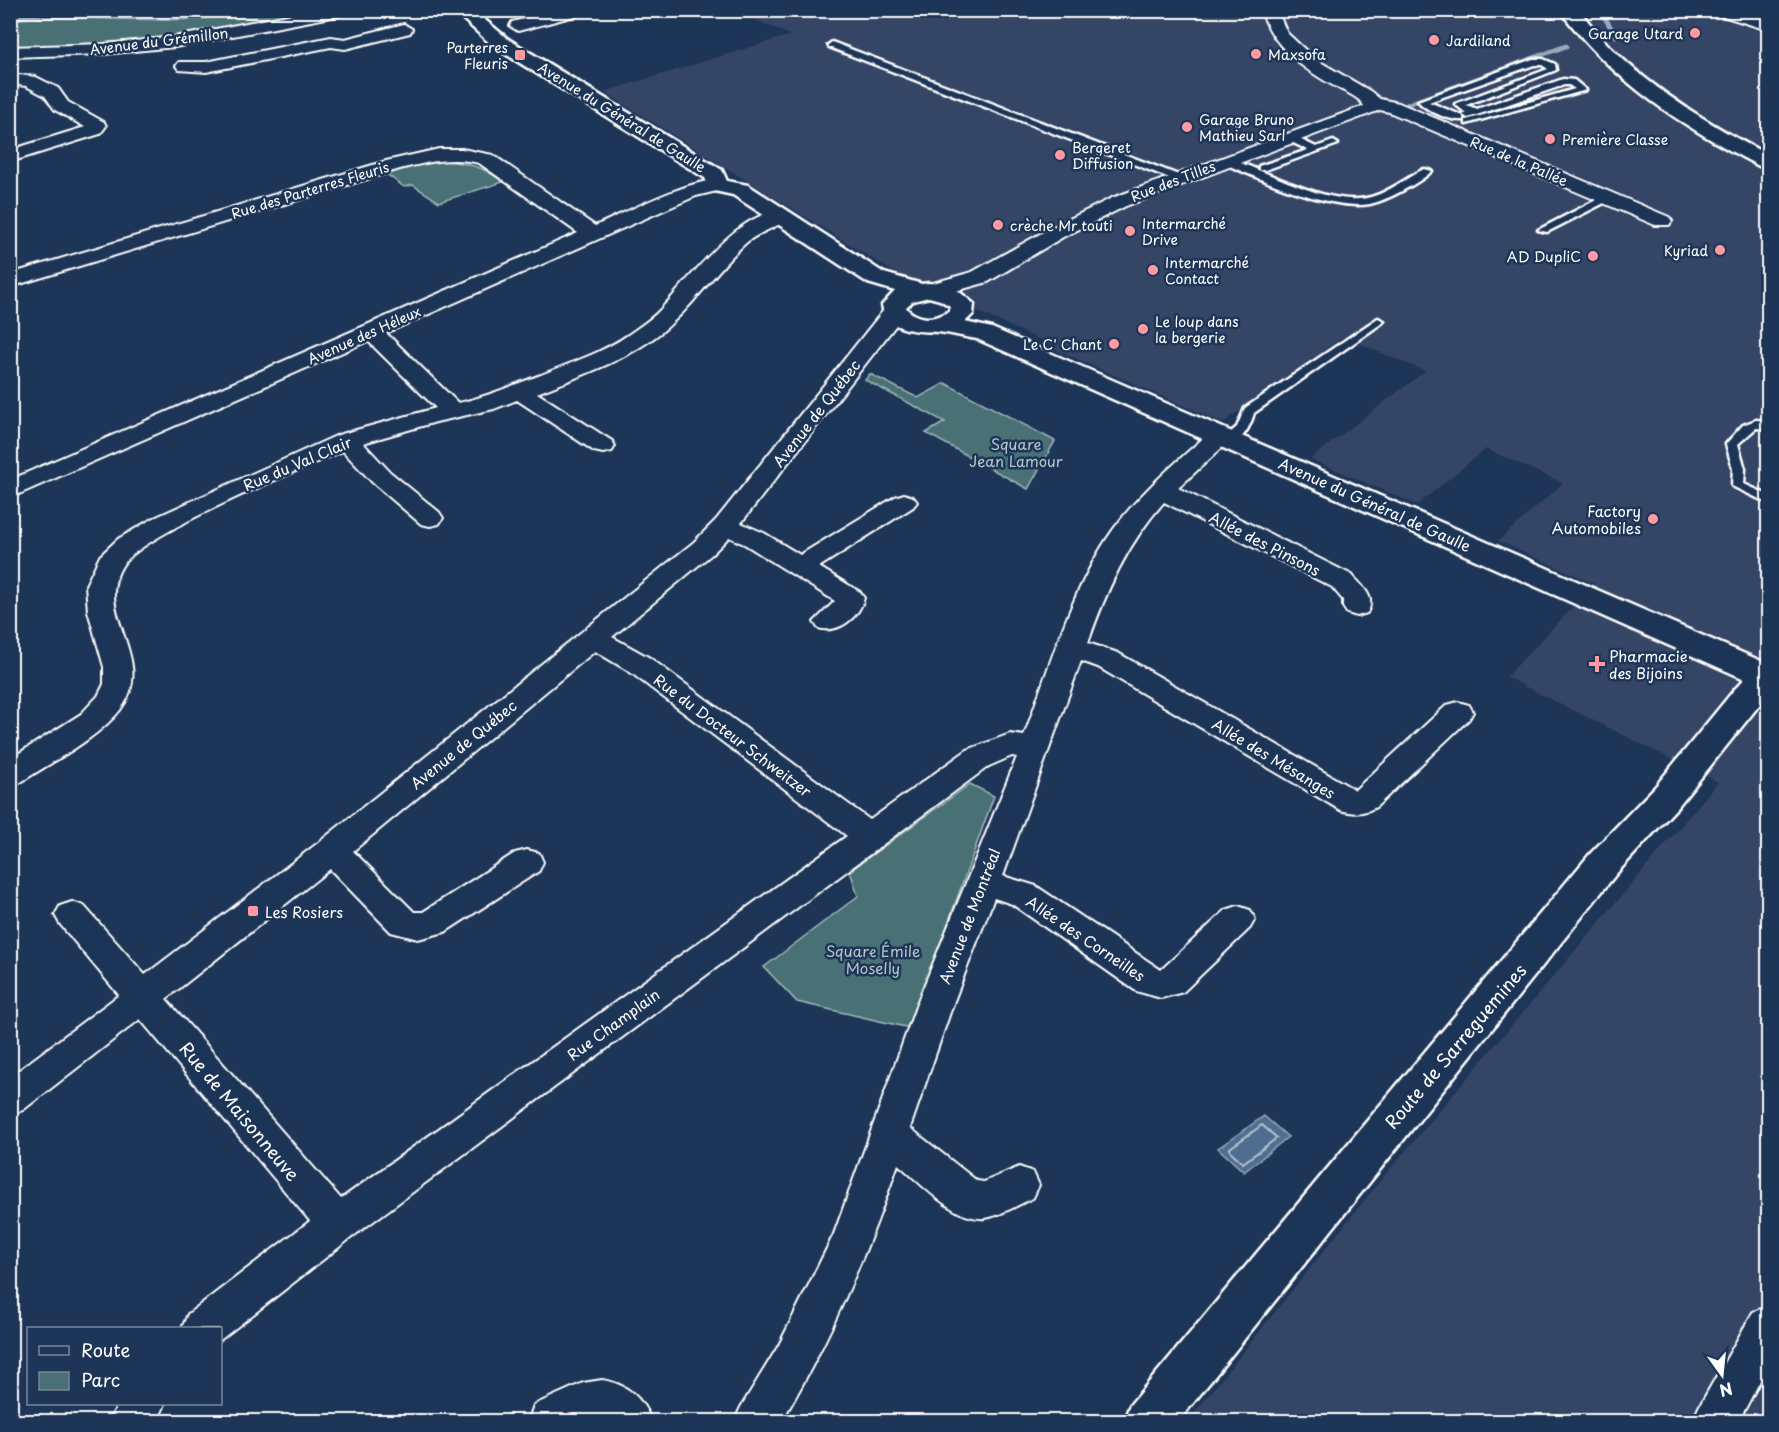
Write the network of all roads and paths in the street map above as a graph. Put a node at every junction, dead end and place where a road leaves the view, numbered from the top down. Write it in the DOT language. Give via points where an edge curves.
graph roads {
  1 [pos="342,10"];
  2 [pos="462,10"];
  3 [pos="580,10"];
  4 [pos="1269,10"];
  5 [pos="1719,11"];
  6 [pos="1572,12"];
  7 [pos="310,17"];
  8 [pos="1768,25"];
  9 [pos="518,26"];
  10 [pos="404,29"];
  11 [pos="331,42"];
  12 [pos="832,45"];
  13 [pos="11,52"];
  14 [pos="185,66"];
  15 [pos="1552,66"];
  16 [pos="10,79"];
  17 [pos="1578,85"];
  18 [pos="1374,104"];
  19 [pos="1460,104"];
  20 [pos="1478,112"];
  21 [pos="1460,118"];
  22 [pos="1440,122"];
  23 [pos="1290,138"];
  24 [pos="1333,144"];
  25 [pos="1316,150"];
  26 [pos="10,156"];
  27 [pos="1226,161"];
  28 [pos="1768,163"];
  29 [pos="1262,168"];
  30 [pos="1427,171"];
  31 [pos="1178,178"];
  32 [pos="718,185"];
  33 [pos="1606,198"];
  34 [pos="780,217"];
  35 [pos="1662,221"];
  36 [pos="1542,230"];
  37 [pos="593,234"];
  38 [pos="980,277"];
  39 [pos="876,278"];
  40 [pos="10,281"];
  41 [pos="927,291"];
  42 [pos="895,308"];
  43 [pos="962,308"];
  44 [pos="1378,321"];
  45 [pos="933,325"];
  46 [pos="371,332"];
  47 [pos="983,333"];
  48 [pos="872,343"];
  49 [pos="520,392"];
  50 [pos="453,411"];
  51 [pos="1768,425"];
  52 [pos="1224,438"];
  53 [pos="346,440"];
  54 [pos="603,446"];
  55 [pos="10,490"];
  56 [pos="1161,490"];
  57 [pos="1768,499"];
  58 [pos="904,502"];
  59 [pos="430,519"];
  60 [pos="725,526"];
  61 [pos="800,567"];
  62 [pos="1357,607"];
  63 [pos="828,622"];
  64 [pos="594,638"];
  65 [pos="1071,648"];
  66 [pos="1768,676"];
  67 [pos="1458,712"];
  68 [pos="1035,749"];
  69 [pos="10,774"];
  70 [pos="869,836"];
  71 [pos="330,852"];
  72 [pos="527,862"];
  73 [pos="982,882"];
  74 [pos="72,915"];
  75 [pos="1238,919"];
  76 [pos="143,996"];
  77 [pos="10,1099"];
  78 [pos="890,1134"];
  79 [pos="1020,1185"];
  80 [pos="338,1224"];
  81 [pos="1768,1326"];
  82 [pos="206,1327"];
  83 [pos="141,1405"];
  84 [pos="549,1420"];
  85 [pos="131,1422"];
  86 [pos="630,1422"];
  87 [pos="756,1422"];
  88 [pos="1147,1422"];
  89 [pos="1714,1422"];
  1 -- 7 [label="street, Avenue du Grémillon"];
  2 -- 32 [label="street, Avenue du Général de Gaulle" via="497,40 714,175"];
  3 -- 9 [label="street"];
  4 -- 18 [label="street" via="1275,29 1299,55"];
  5 -- 8 [label="street"];
  6 -- 28 [label="street" via="1606,54 1643,86"];
  7 -- 11 [label="street"];
  7 -- 13 [label="street, Avenue du Grémillon" via="163,44"];
  10 -- 11 [label="street" via="345,44"];
  11 -- 14 [label="street" via="206,68"];
  12 -- 31 [label="lane"];
  15 -- 17 [label="lane"];
  15 -- 19 [label="lane" via="1545,73"];
  15 -- 22 [label="lane" via="1533,62 1423,100"];
  16 -- 26 [label="street" via="30,81 52,92 62,106 97,126"];
  17 -- 20 [label="lane" via="1563,82"];
  17 -- 22 [label="lane" via="1582,90 1579,93"];
  18 -- 22 [label="street, Rue de la Pallée"];
  18 -- 23 [label="street, Rue des Tilles" via="1372,109"];
  19 -- 20 [label="lane"];
  19 -- 22 [label="lane"];
  20 -- 21 [label="lane"];
  21 -- 22 [label="lane"];
  21 -- 22 [label="lane"];
  22 -- 33 [label="street, Rue de la Pallée"];
  23 -- 25 [label="lane"];
  23 -- 27 [label="street, Rue des Tilles"];
  24 -- 25 [label="lane"];
  25 -- 29 [label="lane"];
  27 -- 30 [label="lane" via="1291,187 1360,202 1372,200"];
  27 -- 31 [label="street, Rue des Tilles"];
  31 -- 38 [label="street, Rue des Tilles" via="1082,220"];
  32 -- 34 [label="street, Avenue du Général de Gaulle" via="740,190"];
  32 -- 37 [label="street, Avenue des Héleux" via="689,192"];
  33 -- 35 [label="street, Rue de la Pallée"];
  33 -- 36 [label="lane"];
  34 -- 39 [label="street, Avenue du Général de Gaulle"];
  34 -- 49 [label="street, Rue du Val Clair" via="740,237 674,309 634,341"];
  37 -- 40 [label="street, Rue des Parterres Fleuris" via="486,159 443,154 402,162"];
  37 -- 46 [label="street, Avenue des Héleux"];
  38 -- 41 [label="street, Rue des Tilles"];
  38 -- 43 [label="street, Rue des Tilles"];
  39 -- 41 [label="street, Avenue du Général de Gaulle"];
  39 -- 42 [label="street, Avenue du Général de Gaulle"];
  41 -- 42 [label="street" via="905,295"];
  41 -- 43 [label="street, Avenue du Général de Gaulle" via="954,296"];
  42 -- 45 [label="street, Avenue du Général de Gaulle" via="903,320"];
  42 -- 48 [label="street, Avenue de Québec"];
  43 -- 45 [label="street" via="955,319"];
  43 -- 47 [label="street, Avenue du Général de Gaulle"];
  44 -- 52 [label="lane" via="1249,411 1243,429"];
  45 -- 47 [label="street, Avenue du Général de Gaulle"];
  45 -- 48 [label="street"];
  46 -- 50 [label="street"];
  46 -- 55 [label="street, Avenue des Héleux"];
  47 -- 52 [label="street, Avenue du Général de Gaulle"];
  48 -- 60 [label="street, Avenue de Québec"];
  49 -- 50 [label="street, Rue du Val Clair"];
  49 -- 54 [label="street"];
  50 -- 53 [label="street, Rue du Val Clair"];
  51 -- 57 [label="lane" via="1749,425 1732,444 1739,469 1738,486"];
  52 -- 56 [label="street, Avenue de Montréal"];
  52 -- 66 [label="street, Avenue du Général de Gaulle"];
  53 -- 59 [label="street"];
  53 -- 69 [label="street, Rue du Val Clair" via="161,525 116,555 104,571 100,593 120,674 115,692 92,721"];
  56 -- 62 [label="street, Allée des Pinsons" via="1342,581 1357,598"];
  56 -- 65 [label="street, Avenue de Montréal" via="1112,551"];
  58 -- 61 [label="street"];
  60 -- 61 [label="street"];
  60 -- 64 [label="street, Avenue de Québec"];
  61 -- 63 [label="street" via="850,598 848,606"];
  64 -- 70 [label="street, Rue du Docteur Schweitzer" via="640,665"];
  64 -- 71 [label="street, Avenue de Québec"];
  65 -- 67 [label="street, Allée des Mésanges" via="1108,660 1351,802 1365,799"];
  65 -- 68 [label="street, Avenue de Montréal"];
  66 -- 88 [label="street, Route de Sarreguemines" via="1604,864"];
  68 -- 70 [label="street, Rue Champlain" via="1010,746 978,758"];
  68 -- 73 [label="street, Avenue de Montréal"];
  70 -- 80 [label="street, Rue Champlain"];
  71 -- 72 [label="street" via="348,865 403,922 412,926 433,923"];
  71 -- 76 [label="street, Avenue de Québec"];
  73 -- 75 [label="street, Allée des Corneilles" via="1024,895 1148,981 1161,984 1171,982"];
  73 -- 78 [label="street, Avenue de Montréal"];
  74 -- 76 [label="street, Rue de Maisonneuve"];
  76 -- 77 [label="street, Avenue de Québec"];
  76 -- 80 [label="street, Rue de Maisonneuve"];
  78 -- 79 [label="street" via="968,1198 985,1200"];
  78 -- 87 [label="street, Avenue de Montréal" via="825,1300"];
  80 -- 82 [label="street, Rue Champlain"];
  81 -- 89 [label="street"];
  83 -- 85 [label="street"];
  84 -- 86 [label="street" via="589,1403 605,1401 616,1405"];
}
